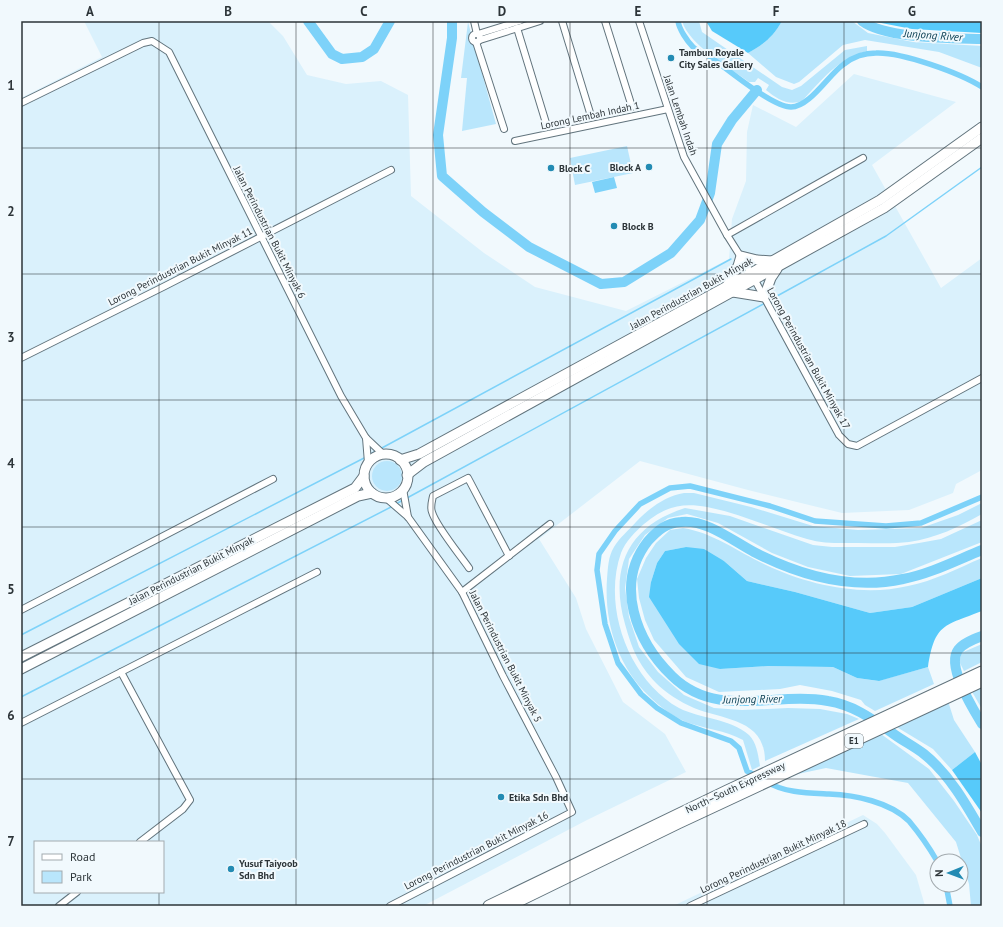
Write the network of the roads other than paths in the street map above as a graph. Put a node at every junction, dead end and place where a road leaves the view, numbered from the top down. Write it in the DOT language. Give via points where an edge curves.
graph roads {
  1 [pos="474,21"];
  2 [pos="540,21"];
  3 [pos="562,21"];
  4 [pos="605,21"];
  5 [pos="640,21"];
  6 [pos="518,23"];
  7 [pos="478,38"];
  8 [pos="21,103"];
  9 [pos="632,107"];
  10 [pos="668,109"];
  11 [pos="591,116"];
  12 [pos="546,123"];
  13 [pos="982,127"];
  14 [pos="504,129"];
  15 [pos="982,138"];
  16 [pos="515,141"];
  17 [pos="863,158"];
  18 [pos="391,170"];
  19 [pos="262,235"];
  20 [pos="727,235"];
  21 [pos="741,256"];
  22 [pos="775,265"];
  23 [pos="753,276"];
  24 [pos="730,288"];
  25 [pos="766,300"];
  26 [pos="21,358"];
  27 [pos="982,378"];
  28 [pos="366,438"];
  29 [pos="381,453"];
  30 [pos="368,457"];
  31 [pos="400,460"];
  32 [pos="407,475"];
  33 [pos="364,476"];
  34 [pos="273,479"];
  35 [pos="372,493"];
  36 [pos="403,493"];
  37 [pos="388,500"];
  38 [pos="408,517"];
  39 [pos="550,524"];
  40 [pos="509,556"];
  41 [pos="469,568"];
  42 [pos="317,572"];
  43 [pos="462,592"];
  44 [pos="21,610"];
  45 [pos="21,657"];
  46 [pos="21,669"];
  47 [pos="121,672"];
  48 [pos="979,678"];
  49 [pos="21,723"];
  50 [pos="728,795"];
  51 [pos="572,812"];
  52 [pos="864,824"];
  53 [pos="141,841"];
  54 [pos="77,893"];
  55 [pos="59,906"];
  56 [pos="390,906"];
  57 [pos="489,906"];
  58 [pos="508,906"];
  59 [pos="690,906"];
  1 -- 7 [label="street"];
  2 -- 6 [label="street"];
  3 -- 11 [label="street"];
  4 -- 9 [label="street"];
  5 -- 10 [label="street, Jalan Lembah Indah"];
  6 -- 7 [label="street"];
  6 -- 12 [label="street"];
  7 -- 14 [label="street"];
  8 -- 19 [label="street, Jalan Perindustrian Bukit Minyak 6" via="143,43 152,41 170,52 217,150"];
  10 -- 16 [label="street, Lorong Lembah Indah 1"];
  10 -- 20 [label="street, Jalan Lembah Indah" via="684,156"];
  13 -- 22 [label="main road, Jalan Perindustrian Bukit Minyak" via="880,200"];
  15 -- 22 [label="main road, Jalan Perindustrian Bukit Minyak" via="884,208"];
  17 -- 20 [label="street"];
  18 -- 19 [label="street, Lorong Perindustrian Bukit Minyak 11"];
  19 -- 26 [label="street, Lorong Perindustrian Bukit Minyak 11"];
  19 -- 28 [label="street, Jalan Perindustrian Bukit Minyak 6" via="342,396"];
  20 -- 21 [label="street, Jalan Lembah Indah"];
  21 -- 22 [label="main road"];
  21 -- 23 [label="street, Jalan Lembah Indah"];
  21 -- 24 [label="main road"];
  22 -- 23 [label="main road, Jalan Perindustrian Bukit Minyak"];
  22 -- 25 [label="main road"];
  23 -- 24 [label="main road, Jalan Perindustrian Bukit Minyak"];
  23 -- 25 [label="street, Lorong Perindustrian Bukit Minyak 17"];
  24 -- 25 [label="main road"];
  24 -- 31 [label="main road, Jalan Perindustrian Bukit Minyak" via="419,454"];
  24 -- 32 [label="main road, Jalan Perindustrian Bukit Minyak" via="424,462"];
  25 -- 27 [label="street, Lorong Perindustrian Bukit Minyak 17" via="839,435 848,444 857,446"];
  28 -- 29 [label="street"];
  28 -- 30 [label="street"];
  29 -- 30 [label="main road"];
  29 -- 31 [label="main road"];
  30 -- 33 [label="main road"];
  31 -- 32 [label="main road"];
  32 -- 36 [label="main road"];
  33 -- 35 [label="main road"];
  33 -- 45 [label="main road, Jalan Perindustrian Bukit Minyak" via="355,488"];
  34 -- 44 [label="street"];
  35 -- 37 [label="main road"];
  35 -- 46 [label="main road, Jalan Perindustrian Bukit Minyak" via="358,496"];
  36 -- 37 [label="main road"];
  36 -- 38 [label="street"];
  37 -- 38 [label="street"];
  38 -- 43 [label="street, Jalan Perindustrian Bukit Minyak 5"];
  39 -- 40 [label="street"];
  40 -- 41 [label="street" via="468,478 433,496 431,512"];
  40 -- 43 [label="street"];
  42 -- 47 [label="street"];
  43 -- 51 [label="street, Jalan Perindustrian Bukit Minyak 5"];
  47 -- 49 [label="street"];
  47 -- 53 [label="street" via="190,800 183,809"];
  48 -- 50 [label="highway, North–South Expressway / E1"];
  50 -- 57 [label="highway, North–South Expressway / E1"];
  50 -- 58 [label="highway, North–South Expressway / E1"];
  51 -- 56 [label="street, Lorong Perindustrian Bukit Minyak 16"];
  52 -- 59 [label="street, Lorong Perindustrian Bukit Minyak 18"];
  54 -- 55 [label="street"];
}
